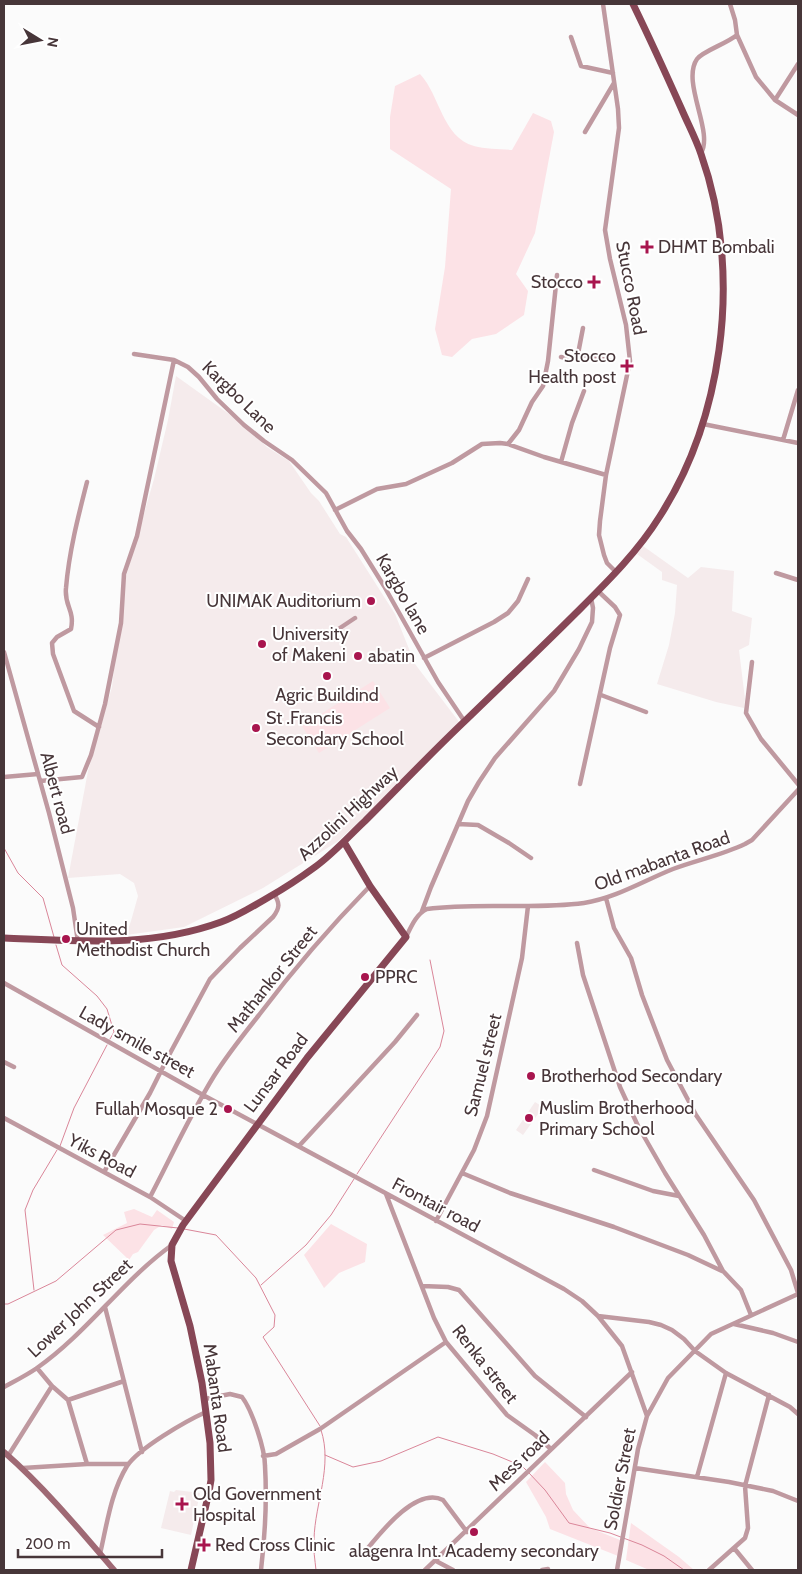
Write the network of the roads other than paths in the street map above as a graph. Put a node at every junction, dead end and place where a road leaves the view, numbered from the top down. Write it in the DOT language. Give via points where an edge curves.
graph roads {
  1 [pos="603,4"];
  2 [pos="633,4"];
  3 [pos="730,4"];
  4 [pos="737,35"];
  5 [pos="571,37"];
  6 [pos="798,64"];
  7 [pos="613,73"];
  8 [pos="614,83"];
  9 [pos="774,100"];
  10 [pos="798,115"];
  11 [pos="585,132"];
  12 [pos="701,154"];
  13 [pos="557,276"];
  14 [pos="583,328"];
  15 [pos="134,354"];
  16 [pos="561,357"];
  17 [pos="577,359"];
  18 [pos="174,360"];
  19 [pos="612,361"];
  20 [pos="798,390"];
  21 [pos="584,391"];
  22 [pos="704,424"];
  23 [pos="783,440"];
  24 [pos="798,443"];
  25 [pos="508,444"];
  26 [pos="561,462"];
  27 [pos="606,475"];
  28 [pos="87,482"];
  29 [pos="314,483"];
  30 [pos="335,510"];
  31 [pos="616,572"];
  32 [pos="776,572"];
  33 [pos="528,579"];
  34 [pos="798,580"];
  35 [pos="598,591"];
  36 [pos="591,598"];
  37 [pos="355,618"];
  38 [pos="325,638"];
  39 [pos="4,652"];
  40 [pos="424,658"];
  41 [pos="752,662"];
  42 [pos="601,696"];
  43 [pos="646,712"];
  44 [pos="464,722"];
  45 [pos="99,726"];
  46 [pos="38,774"];
  47 [pos="4,777"];
  48 [pos="40,781"];
  49 [pos="580,784"];
  50 [pos="798,784"];
  51 [pos="798,790"];
  52 [pos="458,824"];
  53 [pos="344,842"];
  54 [pos="531,858"];
  55 [pos="370,886"];
  56 [pos="274,894"];
  57 [pos="606,898"];
  58 [pos="528,906"];
  59 [pos="422,912"];
  60 [pos="406,937"];
  61 [pos="4,938"];
  62 [pos="78,942"];
  63 [pos="577,943"];
  64 [pos="4,983"];
  65 [pos="417,1015"];
  66 [pos="4,1062"];
  67 [pos="14,1067"];
  68 [pos="161,1071"];
  69 [pos="203,1095"];
  70 [pos="4,1118"];
  71 [pos="257,1123"];
  72 [pos="299,1146"];
  73 [pos="594,1170"];
  74 [pos="104,1172"];
  75 [pos="462,1173"];
  76 [pos="386,1194"];
  77 [pos="150,1196"];
  78 [pos="679,1196"];
  79 [pos="436,1222"];
  80 [pos="184,1223"];
  81 [pos="172,1245"];
  82 [pos="723,1271"];
  83 [pos="422,1286"];
  84 [pos="798,1294"];
  85 [pos="105,1307"];
  86 [pos="751,1315"];
  87 [pos="598,1316"];
  88 [pos="734,1324"];
  89 [pos="446,1342"];
  90 [pos="798,1342"];
  91 [pos="695,1351"];
  92 [pos="37,1368"];
  93 [pos="632,1372"];
  94 [pos="726,1373"];
  95 [pos="124,1380"];
  96 [pos="52,1386"];
  97 [pos="4,1387"];
  98 [pos="769,1395"];
  99 [pos="205,1399"];
  100 [pos="68,1400"];
  101 [pos="206,1412"];
  102 [pos="798,1414"];
  103 [pos="647,1416"];
  104 [pos="586,1417"];
  105 [pos="552,1449"];
  106 [pos="142,1452"];
  107 [pos="6,1454"];
  108 [pos="263,1456"];
  109 [pos="87,1464"];
  110 [pos="128,1464"];
  111 [pos="23,1468"];
  112 [pos="635,1468"];
  113 [pos="697,1477"];
  114 [pos="745,1486"];
  115 [pos="798,1500"];
  116 [pos="466,1532"];
  117 [pos="734,1548"];
  118 [pos="100,1554"];
  119 [pos="363,1554"];
  120 [pos="436,1561"];
  121 [pos="114,1570"];
  122 [pos="191,1570"];
  123 [pos="261,1570"];
  124 [pos="426,1570"];
  125 [pos="453,1570"];
  126 [pos="617,1570"];
  127 [pos="709,1570"];
  128 [pos="752,1570"];
  1 -- 7 [label="street, Stucco Road"];
  2 -- 12 [label="main road, Azzolini Highway"];
  3 -- 4 [label="street"];
  4 -- 9 [label="street" via="756,77"];
  4 -- 12 [label="street" via="698,57 695,64 693,80 705,140"];
  5 -- 7 [label="street" via="582,66"];
  6 -- 9 [label="street"];
  7 -- 8 [label="street, Stucco Road"];
  8 -- 11 [label="street"];
  8 -- 27 [label="street, Stucco Road" via="619,128 606,230 626,325 630,361"];
  9 -- 10 [label="street"];
  12 -- 22 [label="main road, Azzolini Highway" via="719,233 724,288 719,350"];
  13 -- 25 [label="street" via="543,386"];
  14 -- 17 [label="street"];
  15 -- 18 [label="street, Kargbo Lane"];
  16 -- 17 [label="street"];
  17 -- 19 [label="street" via="585,355"];
  18 -- 29 [label="street, Kargbo Lane" via="193,370 244,425 292,460"];
  18 -- 45 [label="street" via="137,536 124,574 121,623"];
  20 -- 23 [label="street"];
  21 -- 26 [label="street"];
  22 -- 23 [label="street"];
  22 -- 31 [label="main road, Azzolini Highway" via="672,496 648,534"];
  23 -- 24 [label="street"];
  25 -- 26 [label="street"];
  25 -- 30 [label="street" via="482,444 452,463 406,484 377,489"];
  26 -- 27 [label="street"];
  27 -- 31 [label="street, Stucco Road" via="599,534 607,563"];
  28 -- 45 [label="street" via="66,588 72,615 71,629 52,643 74,711"];
  29 -- 30 [label="street, Kargbo lane" via="326,493"];
  30 -- 40 [label="street, Kargbo lane" via="384,586"];
  31 -- 35 [label="main road, Azzolini Highway"];
  32 -- 34 [label="street"];
  33 -- 40 [label="street" via="518,601 508,613"];
  35 -- 36 [label="main road, Azzolini Highway"];
  35 -- 42 [label="street" via="620,615"];
  36 -- 44 [label="main road, Azzolini Highway"];
  36 -- 52 [label="street" via="592,622 566,672 545,702 494,758"];
  37 -- 38 [label="street"];
  39 -- 46 [label="street, Albert road"];
  40 -- 44 [label="street, Kargbo lane"];
  41 -- 50 [label="street" via="746,713 761,739"];
  42 -- 43 [label="street"];
  42 -- 49 [label="street"];
  44 -- 53 [label="main road, Azzolini Highway"];
  45 -- 48 [label="street" via="82,777"];
  46 -- 47 [label="street"];
  46 -- 48 [label="street, Albert road"];
  48 -- 62 [label="street, Albert road" via="73,908"];
  51 -- 57 [label="street, Old mabanta Road" via="745,844"];
  52 -- 54 [label="street" via="478,825"];
  52 -- 59 [label="street"];
  53 -- 55 [label="main road"];
  53 -- 56 [label="main road, Azzolini Highway" via="317,866"];
  55 -- 60 [label="main road"];
  55 -- 69 [label="street, Mathankor Street" via="269,1001"];
  56 -- 62 [label="main road, Azzolini Highway" via="235,916 188,932 138,940"];
  56 -- 68 [label="street" via="278,910 210,979"];
  57 -- 58 [label="street, Old mabanta Road"];
  57 -- 84 [label="street" via="614,928 631,958 667,1060 696,1115 754,1200 787,1263"];
  58 -- 59 [label="street, Old mabanta Road" via="444,908"];
  58 -- 75 [label="street, Samuel street" via="522,958 487,1116"];
  59 -- 60 [label="street"];
  60 -- 71 [label="main road, Lunsar Road" via="330,1027"];
  61 -- 62 [label="main road, Azzolini Highway"];
  63 -- 78 [label="street" via="583,975 620,1087 638,1126"];
  64 -- 68 [label="street, Lady smile street"];
  65 -- 72 [label="street"];
  66 -- 67 [label="street"];
  68 -- 69 [label="street, Lady smile street"];
  68 -- 74 [label="street"];
  69 -- 71 [label="street, Lady smile street"];
  69 -- 77 [label="street"];
  70 -- 74 [label="street, Yiks Road"];
  71 -- 72 [label="street, Frontair road"];
  71 -- 80 [label="main road, Lunsar Road"];
  72 -- 76 [label="street, Frontair road"];
  73 -- 78 [label="street" via="653,1191"];
  74 -- 77 [label="street, Yiks Road"];
  75 -- 79 [label="street, Samuel street"];
  75 -- 82 [label="street" via="688,1255"];
  76 -- 79 [label="street, Frontair road"];
  76 -- 83 [label="street, Renka street"];
  77 -- 80 [label="street, Yiks Road"];
  78 -- 82 [label="street"];
  79 -- 87 [label="street, Frontair road" via="564,1289 582,1300"];
  80 -- 81 [label="main road, Lunsar Road"];
  81 -- 85 [label="street, Lower John Street" via="144,1266"];
  81 -- 99 [label="main road, Mabanta Road" via="171,1261 198,1356"];
  82 -- 86 [label="street" via="741,1290"];
  83 -- 89 [label="street, Renka street"];
  83 -- 104 [label="street" via="459,1290 535,1376"];
  84 -- 86 [label="street"];
  85 -- 92 [label="street, Lower John Street"];
  85 -- 95 [label="street"];
  86 -- 88 [label="street"];
  87 -- 91 [label="street" via="661,1325 684,1339"];
  87 -- 93 [label="street, Soldier Street" via="622,1346"];
  88 -- 90 [label="street"];
  88 -- 91 [label="street" via="712,1334"];
  89 -- 105 [label="street, Renka street" via="507,1415"];
  89 -- 108 [label="street" via="321,1428 276,1454"];
  91 -- 94 [label="street"];
  91 -- 103 [label="street" via="668,1378"];
  92 -- 96 [label="street"];
  92 -- 97 [label="street, Lower John Street"];
  93 -- 103 [label="street, Soldier Street"];
  93 -- 104 [label="street, Mess road"];
  94 -- 98 [label="street"];
  94 -- 113 [label="street"];
  95 -- 100 [label="street"];
  95 -- 106 [label="street"];
  96 -- 100 [label="street"];
  96 -- 107 [label="street"];
  98 -- 102 [label="street"];
  98 -- 114 [label="street"];
  99 -- 101 [label="main road, Mabanta Road"];
  99 -- 108 [label="street" via="234,1394 242,1397 255,1424"];
  100 -- 109 [label="street"];
  101 -- 106 [label="street" via="183,1423"];
  101 -- 122 [label="main road, Mabanta Road" via="211,1480"];
  103 -- 112 [label="street, Soldier Street"];
  104 -- 105 [label="street, Mess road"];
  105 -- 116 [label="street, Mess road"];
  106 -- 110 [label="street"];
  107 -- 111 [label="street"];
  108 -- 123 [label="street"];
  109 -- 110 [label="street"];
  109 -- 111 [label="street"];
  110 -- 118 [label="street" via="114,1493"];
  111 -- 118 [label="street"];
  112 -- 113 [label="street"];
  112 -- 126 [label="street, Soldier Street"];
  113 -- 114 [label="street"];
  114 -- 115 [label="street"];
  114 -- 117 [label="street" via="748,1528 745,1538"];
  116 -- 119 [label="street" via="443,1500 429,1498 397,1515"];
  116 -- 120 [label="street, Mess road"];
  117 -- 127 [label="street"];
  117 -- 128 [label="street"];
  118 -- 121 [label="street"];
  120 -- 124 [label="street, Mess road"];
  120 -- 125 [label="street"];
}
